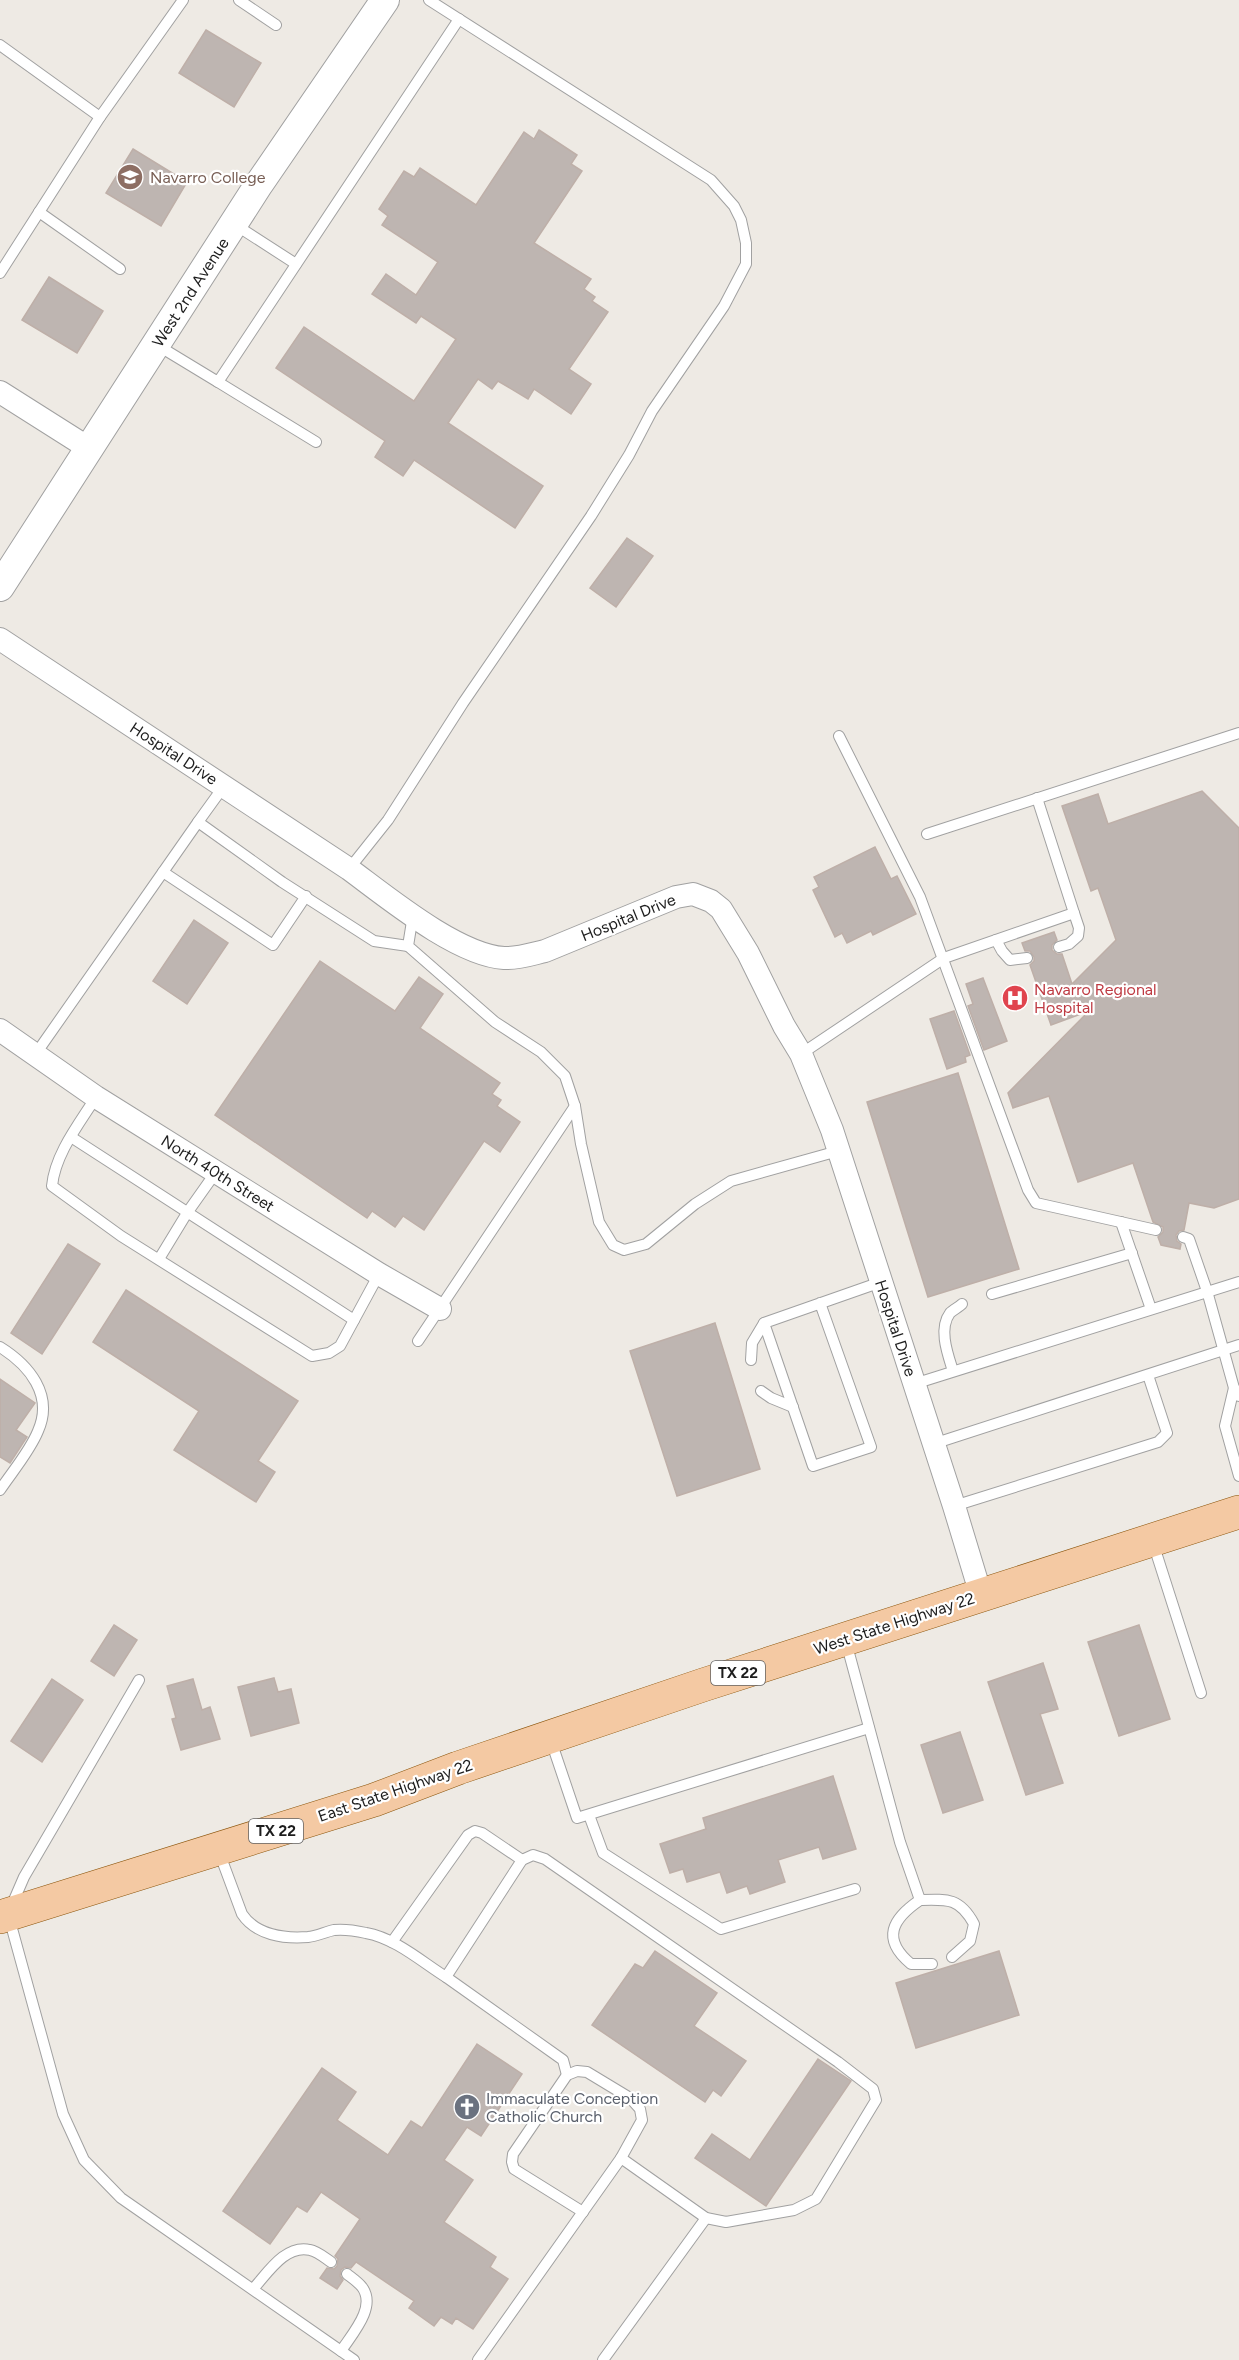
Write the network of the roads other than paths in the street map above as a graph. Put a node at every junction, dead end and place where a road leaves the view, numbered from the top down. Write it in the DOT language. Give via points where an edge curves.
graph roads {
  1 [pos="183,0"];
  2 [pos="239,0"];
  3 [pos="385,0"];
  4 [pos="429,0"];
  5 [pos="459,19"];
  6 [pos="276,25"];
  7 [pos="0,45"];
  8 [pos="100,117"];
  9 [pos="39,212"];
  10 [pos="233,224"];
  11 [pos="296,264"];
  12 [pos="120,269"];
  13 [pos="0,273"];
  14 [pos="157,344"];
  15 [pos="218,382"];
  16 [pos="0,392"];
  17 [pos="316,442"];
  18 [pos="90,449"];
  19 [pos="0,587"];
  20 [pos="0,639"];
  21 [pos="1239,734"];
  22 [pos="839,736"];
  23 [pos="224,786"];
  24 [pos="1037,798"];
  25 [pos="198,822"];
  26 [pos="927,834"];
  27 [pos="349,869"];
  28 [pos="163,872"];
  29 [pos="306,897"];
  30 [pos="1074,913"];
  31 [pos="413,915"];
  32 [pos="996,940"];
  33 [pos="408,946"];
  34 [pos="1059,947"];
  35 [pos="944,958"];
  36 [pos="1027,958"];
  37 [pos="0,1030"];
  38 [pos="801,1054"];
  39 [pos="35,1055"];
  40 [pos="96,1097"];
  41 [pos="575,1106"];
  42 [pos="71,1137"];
  43 [pos="838,1150"];
  44 [pos="216,1172"];
  45 [pos="187,1213"];
  46 [pos="1122,1222"];
  47 [pos="1156,1230"];
  48 [pos="1183,1237"];
  49 [pos="1132,1253"];
  50 [pos="159,1260"];
  51 [pos="379,1274"];
  52 [pos="1239,1281"];
  53 [pos="881,1282"];
  54 [pos="1207,1292"];
  55 [pos="992,1294"];
  56 [pos="820,1303"];
  57 [pos="962,1304"];
  58 [pos="440,1309"];
  59 [pos="1151,1309"];
  60 [pos="354,1320"];
  61 [pos="764,1323"];
  62 [pos="418,1341"];
  63 [pos="1239,1346"];
  64 [pos="0,1347"];
  65 [pos="1223,1351"];
  66 [pos="751,1360"];
  67 [pos="953,1371"];
  68 [pos="1148,1375"];
  69 [pos="914,1384"];
  70 [pos="761,1391"];
  71 [pos="1236,1392"];
  72 [pos="793,1407"];
  73 [pos="933,1444"];
  74 [pos="1239,1476"];
  75 [pos="0,1490"];
  76 [pos="954,1506"];
  77 [pos="1239,1512"];
  78 [pos="1152,1540"];
  79 [pos="981,1595"];
  80 [pos="845,1639"];
  81 [pos="139,1680"];
  82 [pos="1201,1694"];
  83 [pos="869,1728"];
  84 [pos="550,1737"];
  85 [pos="589,1815"];
  86 [pos="218,1849"];
  87 [pos="522,1860"];
  88 [pos="855,1889"];
  89 [pos="920,1900"];
  90 [pos="4,1916"];
  91 [pos="392,1942"];
  92 [pos="952,1957"];
  93 [pos="932,1964"];
  94 [pos="446,1977"];
  95 [pos="567,2074"];
  96 [pos="621,2158"];
  97 [pos="582,2212"];
  98 [pos="706,2218"];
  99 [pos="331,2262"];
  100 [pos="347,2274"];
  101 [pos="253,2289"];
  102 [pos="341,2351"];
  103 [pos="354,2360"];
  104 [pos="478,2360"];
  105 [pos="603,2360"];
  1 -- 8 [label="lane"];
  2 -- 6 [label="lane"];
  3 -- 10 [label="street, West 2nd Avenue"];
  4 -- 5 [label="lane"];
  5 -- 11 [label="lane"];
  5 -- 27 [label="lane" via="711,180 741,219 746,264 724,306 652,411 591,516 388,820"];
  7 -- 8 [label="lane"];
  8 -- 9 [label="lane"];
  9 -- 12 [label="lane"];
  9 -- 13 [label="lane"];
  10 -- 11 [label="lane"];
  10 -- 14 [label="street, West 2nd Avenue"];
  11 -- 15 [label="lane"];
  14 -- 15 [label="lane"];
  14 -- 18 [label="street, West 2nd Avenue"];
  15 -- 17 [label="lane"];
  16 -- 18 [label="street"];
  18 -- 19 [label="street, West 2nd Avenue"];
  20 -- 23 [label="street, Hospital Drive"];
  21 -- 24 [label="lane"];
  22 -- 35 [label="lane" via="920,897"];
  23 -- 25 [label="lane"];
  23 -- 27 [label="street, Hospital Drive"];
  24 -- 26 [label="lane"];
  24 -- 30 [label="lane"];
  25 -- 28 [label="lane"];
  25 -- 29 [label="lane"];
  27 -- 31 [label="street, Hospital Drive"];
  28 -- 29 [label="lane" via="273,945"];
  28 -- 39 [label="lane"];
  29 -- 33 [label="lane" via="374,941"];
  30 -- 32 [label="lane"];
  30 -- 34 [label="lane" via="1078,936"];
  31 -- 33 [label="lane"];
  31 -- 38 [label="street, Hospital Drive" via="483,955 505,959 544,951 676,897 702,897 721,909"];
  32 -- 35 [label="lane"];
  32 -- 36 [label="lane" via="1010,960"];
  33 -- 41 [label="lane" via="495,1022 541,1052 565,1076"];
  35 -- 38 [label="lane"];
  35 -- 46 [label="lane" via="1036,1203"];
  37 -- 39 [label="street, North 40th Street"];
  38 -- 43 [label="street, Hospital Drive"];
  39 -- 40 [label="street, North 40th Street"];
  40 -- 42 [label="lane"];
  40 -- 44 [label="street, North 40th Street"];
  41 -- 43 [label="lane" via="599,1222 613,1245 624,1250 646,1244 731,1181"];
  41 -- 58 [label="lane"];
  42 -- 45 [label="lane"];
  42 -- 50 [label="lane" via="53,1172 52,1186"];
  43 -- 53 [label="street, Hospital Drive"];
  44 -- 45 [label="lane"];
  44 -- 51 [label="street, North 40th Street"];
  45 -- 50 [label="lane"];
  45 -- 60 [label="lane"];
  46 -- 47 [label="lane"];
  46 -- 49 [label="lane"];
  48 -- 54 [label="lane" via="1189,1239"];
  49 -- 55 [label="lane"];
  49 -- 59 [label="lane"];
  50 -- 60 [label="lane" via="312,1356 329,1353 339,1346"];
  51 -- 58 [label="street, North 40th Street"];
  51 -- 60 [label="lane"];
  52 -- 54 [label="lane"];
  53 -- 56 [label="lane"];
  53 -- 69 [label="street, Hospital Drive"];
  54 -- 59 [label="lane"];
  54 -- 65 [label="lane"];
  56 -- 61 [label="lane"];
  56 -- 72 [label="lane" via="871,1447 813,1466"];
  57 -- 67 [label="lane" via="950,1314 945,1331"];
  58 -- 62 [label="lane"];
  59 -- 67 [label="lane"];
  61 -- 66 [label="lane" via="752,1343"];
  61 -- 72 [label="lane"];
  63 -- 65 [label="lane"];
  64 -- 75 [label="lane" via="30,1372 41,1389 43,1413 38,1432"];
  65 -- 68 [label="lane"];
  65 -- 71 [label="lane"];
  67 -- 69 [label="lane"];
  68 -- 73 [label="lane"];
  68 -- 76 [label="lane" via="1167,1433 1158,1442"];
  69 -- 73 [label="street, Hospital Drive"];
  70 -- 72 [label="lane"];
  71 -- 74 [label="lane" via="1225,1426"];
  73 -- 76 [label="street, Hospital Drive"];
  76 -- 79 [label="street, Hospital Drive"];
  77 -- 78 [label="main road, West State Highway 22 / TX 22"];
  78 -- 79 [label="main road, West State Highway 22 / TX 22"];
  78 -- 82 [label="lane"];
  79 -- 80 [label="main road, West State Highway 22 / TX 22"];
  80 -- 83 [label="lane"];
  80 -- 84 [label="main road, West State Highway 22 / TX 22"];
  81 -- 90 [label="lane"];
  83 -- 85 [label="lane"];
  83 -- 89 [label="lane"];
  84 -- 85 [label="lane" via="577,1818"];
  84 -- 86 [label="main road, East State Highway 22 / TX 22" via="374,1800"];
  85 -- 88 [label="lane" via="603,1853 721,1929"];
  86 -- 90 [label="main road, East State Highway 22 / TX 22"];
  86 -- 91 [label="lane" via="242,1914 256,1928 280,1936 309,1937 337,1930 368,1933"];
  87 -- 91 [label="lane" via="482,1833 468,1835"];
  87 -- 94 [label="lane"];
  87 -- 98 [label="lane" via="533,1856 545,1859 873,2089 876,2100 816,2199 795,2210 726,2222"];
  89 -- 92 [label="lane" via="947,1899 965,1908 974,1924 970,1941"];
  89 -- 93 [label="lane" via="904,1911 895,1924 892,1939 899,1954 911,1964"];
  90 -- 101 [label="lane" via="63,2114 84,2160 122,2198"];
  91 -- 94 [label="lane"];
  94 -- 95 [label="lane" via="563,2060"];
  95 -- 96 [label="lane" via="587,2072 630,2098 640,2109 642,2120"];
  95 -- 97 [label="lane" via="513,2154 512,2162 514,2169"];
  96 -- 97 [label="lane"];
  96 -- 98 [label="lane"];
  97 -- 104 [label="lane"];
  98 -- 105 [label="lane"];
  99 -- 101 [label="lane" via="310,2250 293,2250"];
  100 -- 102 [label="lane" via="362,2287 367,2300 362,2319"];
  101 -- 102 [label="lane"];
  102 -- 103 [label="lane"];
}
